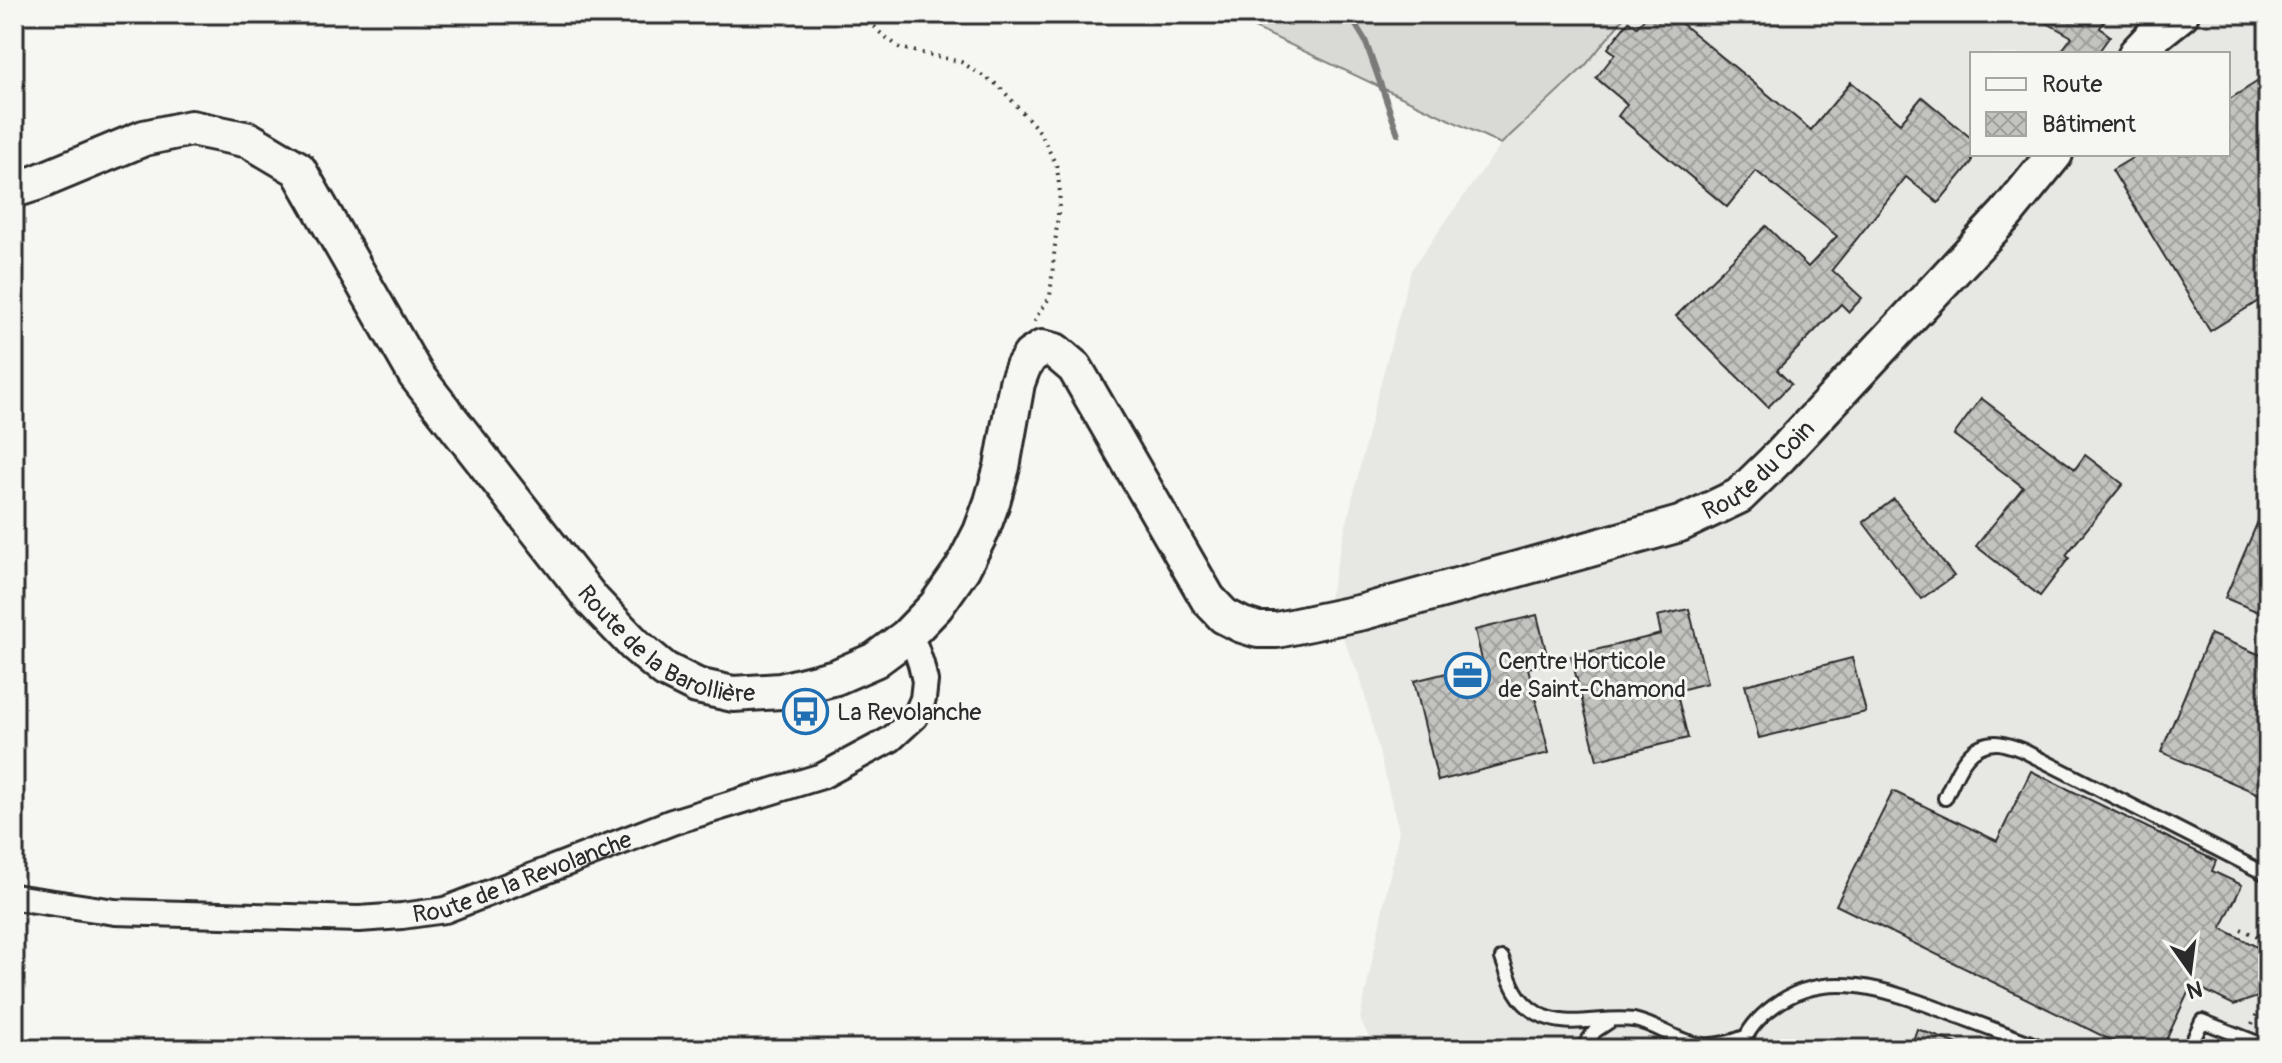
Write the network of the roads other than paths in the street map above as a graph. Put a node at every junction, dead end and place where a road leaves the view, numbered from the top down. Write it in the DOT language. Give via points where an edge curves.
graph roads {
  1 [pos="2181,14"];
  2 [pos="2138,52"];
  3 [pos="2053,156"];
  4 [pos="14,190"];
  5 [pos="1030,356"];
  6 [pos="906,637"];
  7 [pos="1945,798"];
  8 [pos="2268,875"];
  9 [pos="14,897"];
  10 [pos="1502,958"];
  11 [pos="1610,1021"];
  12 [pos="1743,1043"];
  13 [pos="1685,1044"];
  14 [pos="2268,1047"];
  15 [pos="1582,1049"];
  16 [pos="2047,1049"];
  17 [pos="2189,1049"];
  1 -- 2 [label="main road"];
  3 -- 5 [label="main road, Route du Coin" via="2006,214 1739,496 1680,524 1277,630 1224,616 1208,599 1075,368 1055,351 1042,348"];
  4 -- 6 [label="main road, Route de la Barollière" via="144,138 191,128 249,140 298,169 416,375 592,600 665,670 697,686 733,694 781,691 836,677 875,660"];
  5 -- 6 [label="main road, Route de la Barollière" via="1017,383 1002,467 981,532 936,606"];
  6 -- 9 [label="street, Route de la Revolanche" via="921,664 923,699 915,717 891,739 822,776 672,822 445,910 359,919 115,912"];
  7 -- 8 [label="lane" via="1966,757 1980,746 1998,742"];
  10 -- 11 [label="lane" via="1514,992 1541,1015 1564,1022"];
  11 -- 13 [label="lane" via="1649,1024"];
  11 -- 15 [label="lane"];
  12 -- 13 [label="lane"];
  12 -- 16 [label="lane" via="1759,1017 1779,1002 1834,984 1904,996"];
  14 -- 17 [label="lane" via="2202,1021"];
}
